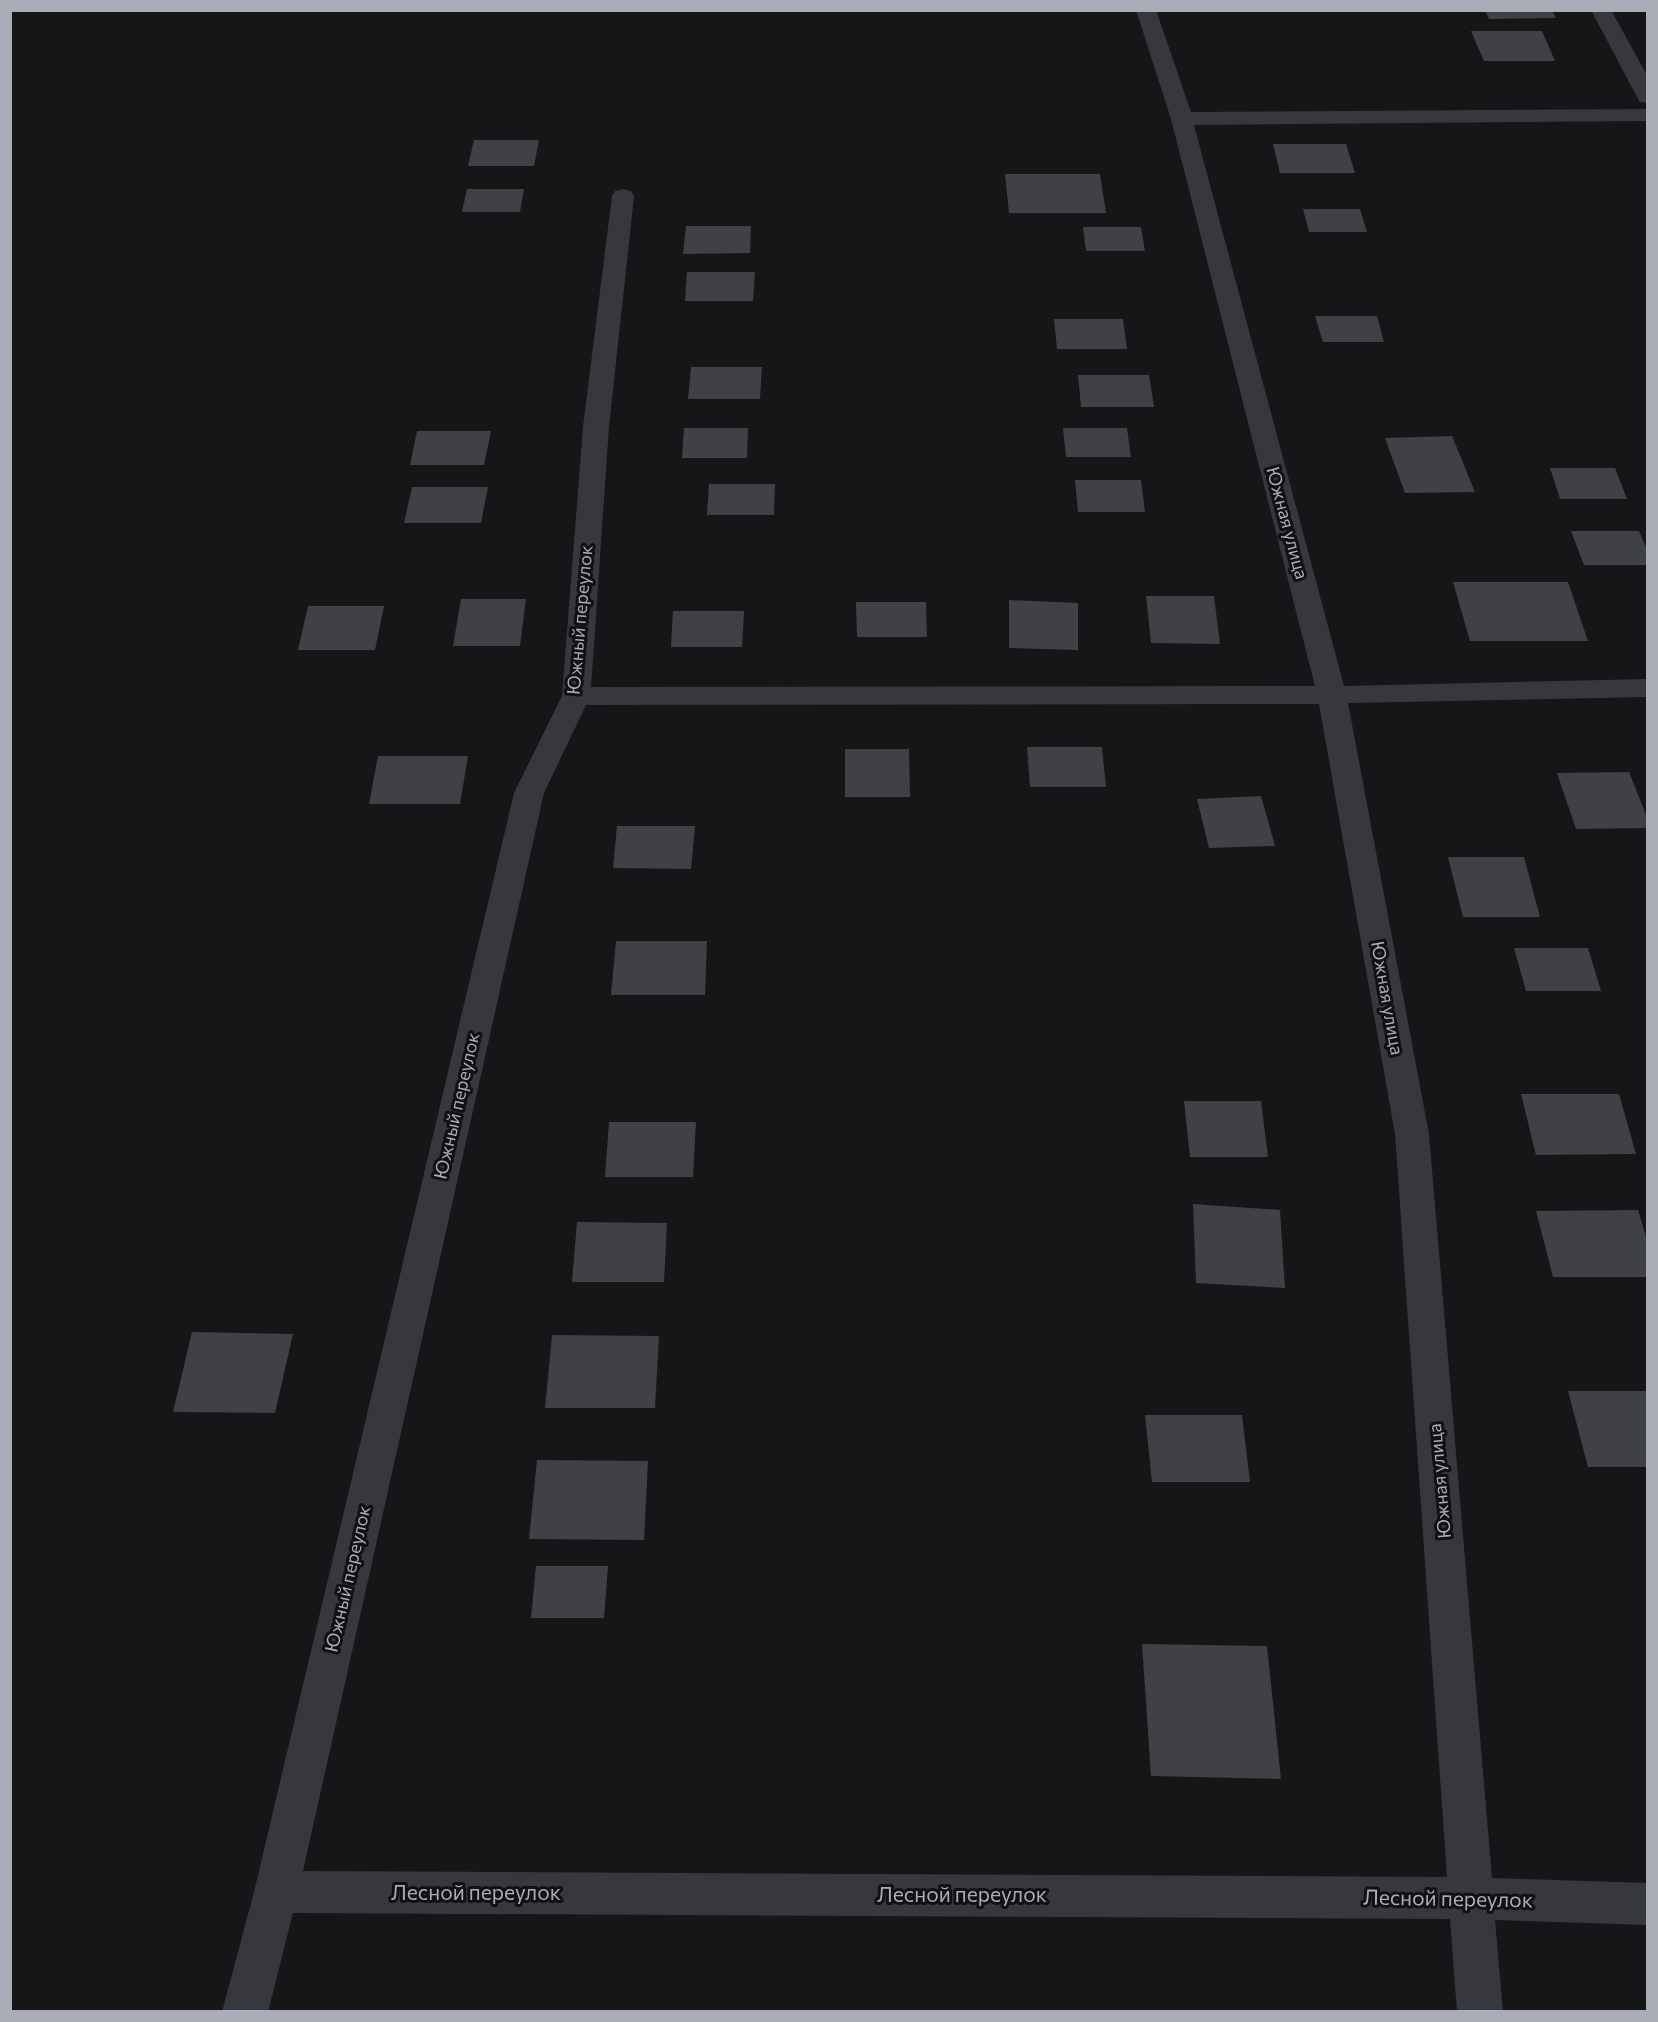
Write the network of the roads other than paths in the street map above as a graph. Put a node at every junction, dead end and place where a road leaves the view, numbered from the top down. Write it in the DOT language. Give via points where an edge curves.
graph roads {
  1 [pos="1146,10"];
  2 [pos="1601,10"];
  3 [pos="1647,97"];
  4 [pos="1647,115"];
  5 [pos="1182,119"];
  6 [pos="623,196"];
  7 [pos="1647,688"];
  8 [pos="1332,695"];
  9 [pos="576,696"];
  10 [pos="276,1892"];
  11 [pos="1473,1898"];
  12 [pos="1647,1904"];
  13 [pos="245,2012"];
  14 [pos="1480,2012"];
  1 -- 5 [label="street, Южная улица"];
  2 -- 3 [label="street"];
  4 -- 5 [label="street"];
  5 -- 8 [label="street, Южная улица"];
  6 -- 9 [label="street, Южный переулок" via="596,427"];
  7 -- 8 [label="street"];
  8 -- 9 [label="street"];
  8 -- 11 [label="street, Южная улица" via="1412,1134"];
  9 -- 10 [label="street, Южный переулок" via="529,793"];
  10 -- 11 [label="street, Лесной переулок"];
  10 -- 13 [label="street, Южный переулок"];
  11 -- 12 [label="street, Лесной переулок"];
  11 -- 14 [label="street, Южная улица"];
}
